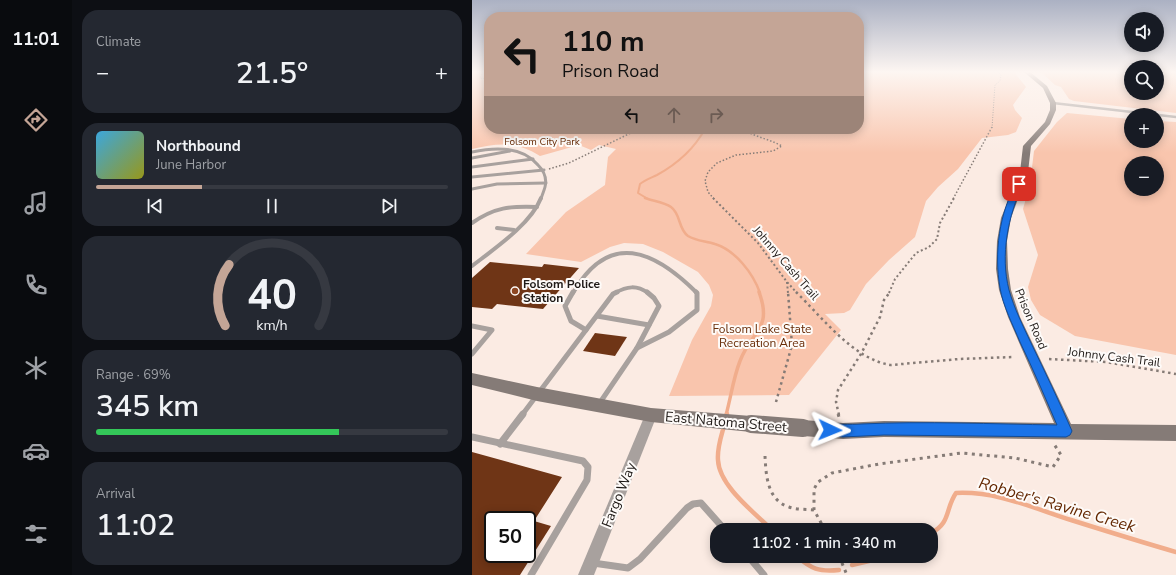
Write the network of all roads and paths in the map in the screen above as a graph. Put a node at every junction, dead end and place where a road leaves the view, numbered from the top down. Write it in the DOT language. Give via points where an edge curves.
graph roads {
  1 [pos="994,99"];
  2 [pos="1051,99"];
  3 [pos="1053,103"];
  4 [pos="1176,117"];
  5 [pos="629,134"];
  6 [pos="752,134"];
  7 [pos="513,150"];
  8 [pos="472,152"];
  9 [pos="472,158"];
  10 [pos="533,159"];
  11 [pos="472,167"];
  12 [pos="544,170"];
  13 [pos="472,177"];
  14 [pos="546,184"];
  15 [pos="472,189"];
  16 [pos="537,207"];
  17 [pos="472,223"];
  18 [pos="497,228"];
  19 [pos="514,230"];
  20 [pos="472,266"];
  21 [pos="787,282"];
  22 [pos="597,316"];
  23 [pos="649,325"];
  24 [pos="472,326"];
  25 [pos="586,330"];
  26 [pos="637,348"];
  27 [pos="472,354"];
  28 [pos="862,354"];
  29 [pos="1013,357"];
  30 [pos="1049,359"];
  31 [pos="1176,374"];
  32 [pos="472,379"];
  33 [pos="538,394"];
  34 [pos="776,402"];
  35 [pos="598,405"];
  36 [pos="651,415"];
  37 [pos="843,431"];
  38 [pos="1045,431"];
  39 [pos="1066,431"];
  40 [pos="1176,433"];
  41 [pos="472,437"];
  42 [pos="500,444"];
  43 [pos="765,456"];
  44 [pos="814,510"];
  45 [pos="719,523"];
  46 [pos="821,523"];
  47 [pos="754,563"];
  48 [pos="842,563"];
  49 [pos="589,569"];
  50 [pos="531,575"];
  51 [pos="764,575"];
  52 [pos="847,575"];
  1 -- 28 [label="path" via="992,128 940,223 936,239 929,247 916,253 895,279"];
  2 -- 3 [label="street"];
  3 -- 4 [label="lane"];
  3 -- 39 [label="street, Prison Road" via="1048,123 1028,146 1024,172 1006,218 1002,241 1002,269 1005,290 1014,317"];
  5 -- 12 [label="path" via="569,163"];
  6 -- 21 [label="path, Johnny Cash Trail" via="782,146 776,150 745,153 721,162 708,173 705,180 706,188 758,243"];
  7 -- 8 [label="lane" via="498,147"];
  7 -- 9 [label="lane"];
  7 -- 10 [label="lane"];
  10 -- 11 [label="lane"];
  10 -- 12 [label="lane"];
  12 -- 13 [label="lane"];
  12 -- 14 [label="lane"];
  14 -- 15 [label="lane" via="497,184"];
  14 -- 16 [label="lane" via="544,197"];
  16 -- 17 [label="lane" via="505,206 486,213"];
  16 -- 19 [label="lane"];
  18 -- 19 [label="lane"];
  19 -- 20 [label="lane"];
  21 -- 28 [label="path, Johnny Cash Trail" via="846,342"];
  21 -- 34 [label="path" via="792,345"];
  22 -- 23 [label="lane"];
  22 -- 23 [label="lane" via="613,294 628,287 640,288 657,300 659,306"];
  22 -- 25 [label="lane"];
  23 -- 26 [label="lane"];
  24 -- 27 [label="lane" via="492,330"];
  25 -- 26 [label="lane" via="571,321 565,306 575,287 593,265 611,255 638,252 681,277 697,293 697,310 656,340"];
  25 -- 33 [label="lane"];
  26 -- 35 [label="lane"];
  28 -- 29 [label="path, Johnny Cash Trail" via="878,363 891,365"];
  28 -- 37 [label="path" via="838,390 836,402"];
  30 -- 31 [label="path, Johnny Cash Trail" via="1106,362"];
  32 -- 33 [label="street, East Natoma Street"];
  33 -- 35 [label="street, East Natoma Street"];
  33 -- 42 [label="lane"];
  35 -- 36 [label="street, East Natoma Street"];
  36 -- 37 [label="street, East Natoma Street, bridge"];
  36 -- 49 [label="street, Fargo Way"];
  37 -- 38 [label="street, East Natoma Street"];
  38 -- 39 [label="street, East Natoma Street"];
  38 -- 44 [label="path" via="1061,455 1053,467 1015,458 961,453 879,464 823,477 814,489"];
  39 -- 40 [label="street, East Natoma Street"];
  41 -- 42 [label="lane"];
  42 -- 50 [label="lane" via="583,461 590,471"];
  43 -- 44 [label="path" via="766,480 774,496 788,507"];
  44 -- 46 [label="path"];
  45 -- 49 [label="lane" via="701,503 691,504 640,559 628,568"];
  47 -- 51 [label="lane"];
  48 -- 52 [label="path"];
}
